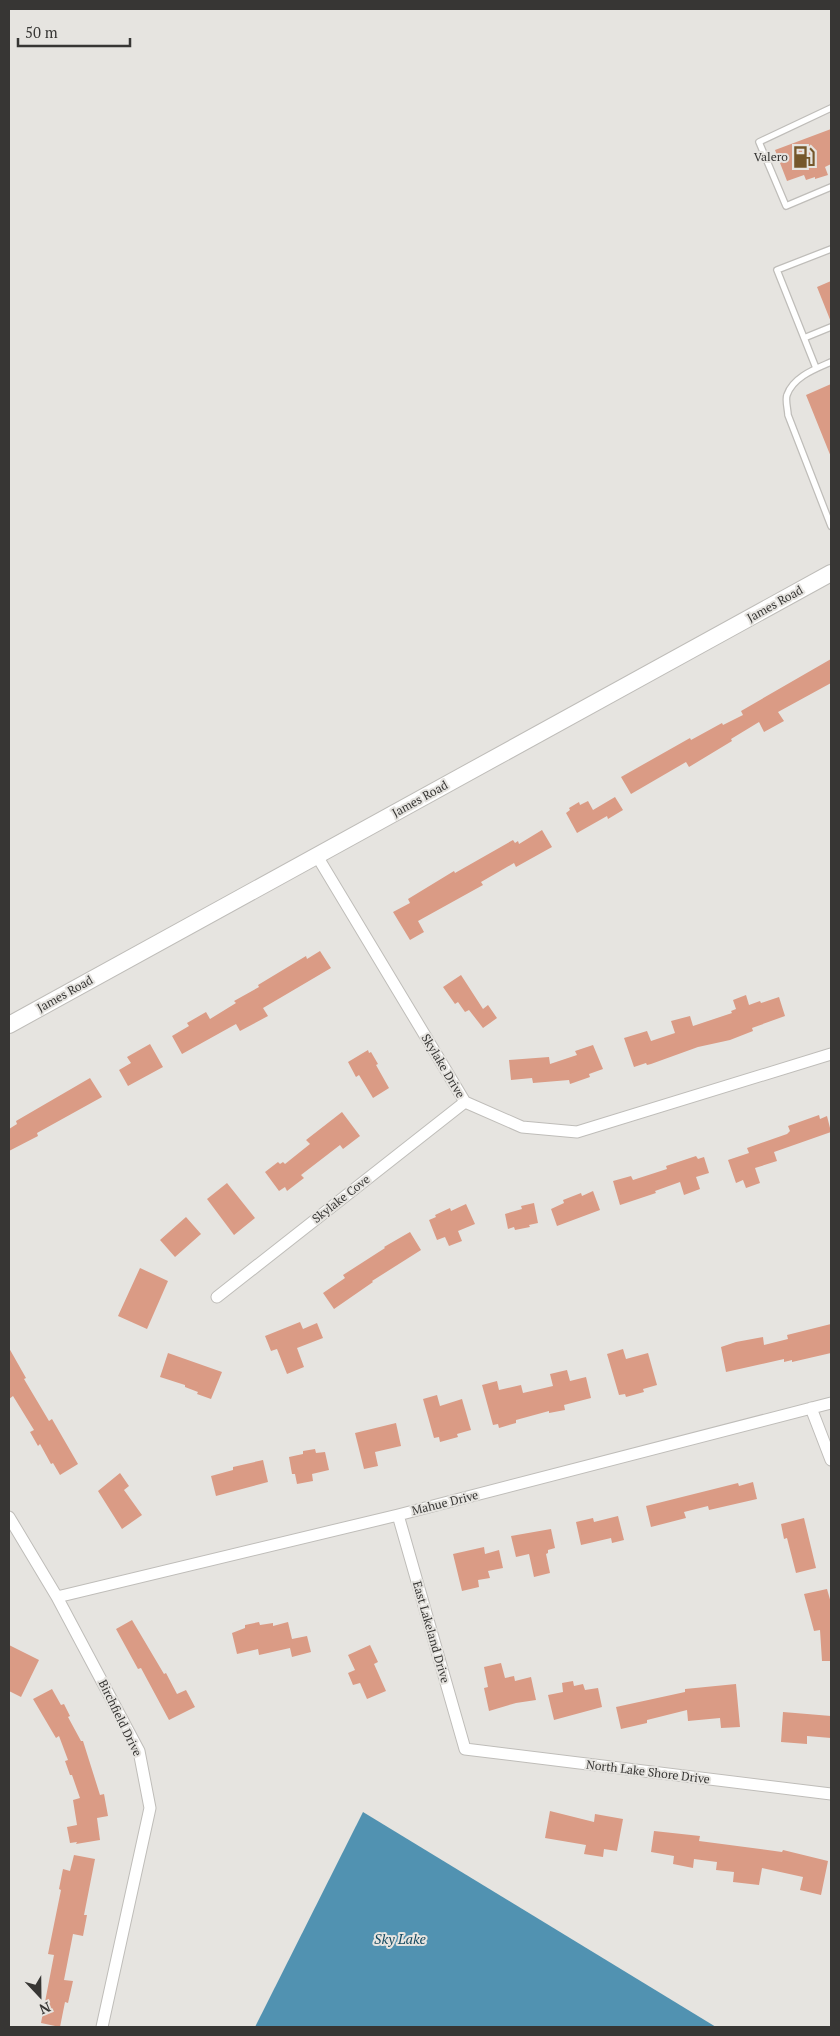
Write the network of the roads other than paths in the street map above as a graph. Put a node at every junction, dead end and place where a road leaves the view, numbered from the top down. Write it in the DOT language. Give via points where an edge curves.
graph roads {
  1 [pos="831,108"];
  2 [pos="831,187"];
  3 [pos="831,249"];
  4 [pos="831,327"];
  5 [pos="804,338"];
  6 [pos="831,362"];
  7 [pos="816,368"];
  8 [pos="831,526"];
  9 [pos="831,574"];
  10 [pos="317,856"];
  11 [pos="9,1024"];
  12 [pos="831,1054"];
  13 [pos="465,1102"];
  14 [pos="217,1297"];
  15 [pos="831,1404"];
  16 [pos="811,1408"];
  17 [pos="831,1460"];
  18 [pos="398,1515"];
  19 [pos="9,1517"];
  20 [pos="57,1597"];
  21 [pos="465,1749"];
  22 [pos="831,1794"];
  23 [pos="102,2027"];
  1 -- 2 [label="lane" via="759,142 786,206"];
  3 -- 5 [label="lane" via="777,270"];
  4 -- 5 [label="lane"];
  5 -- 7 [label="lane"];
  6 -- 7 [label="lane"];
  7 -- 8 [label="lane" via="796,380 786,396 788,415"];
  9 -- 10 [label="main road, James Road"];
  10 -- 11 [label="main road, James Road"];
  10 -- 13 [label="street, Skylake Drive"];
  12 -- 13 [label="street, Skylake Drive" via="577,1132 522,1126"];
  13 -- 14 [label="street, Skylake Cove"];
  15 -- 16 [label="street, Mahue Drive"];
  16 -- 17 [label="street"];
  16 -- 18 [label="street, Mahue Drive"];
  18 -- 20 [label="street, Mahue Drive"];
  18 -- 21 [label="street, East Lakeland Drive"];
  19 -- 20 [label="street, Birchfield Drive"];
  20 -- 23 [label="street, Birchfield Drive" via="139,1751 150,1808"];
  21 -- 22 [label="street, North Lake Shore Drive"];
}
